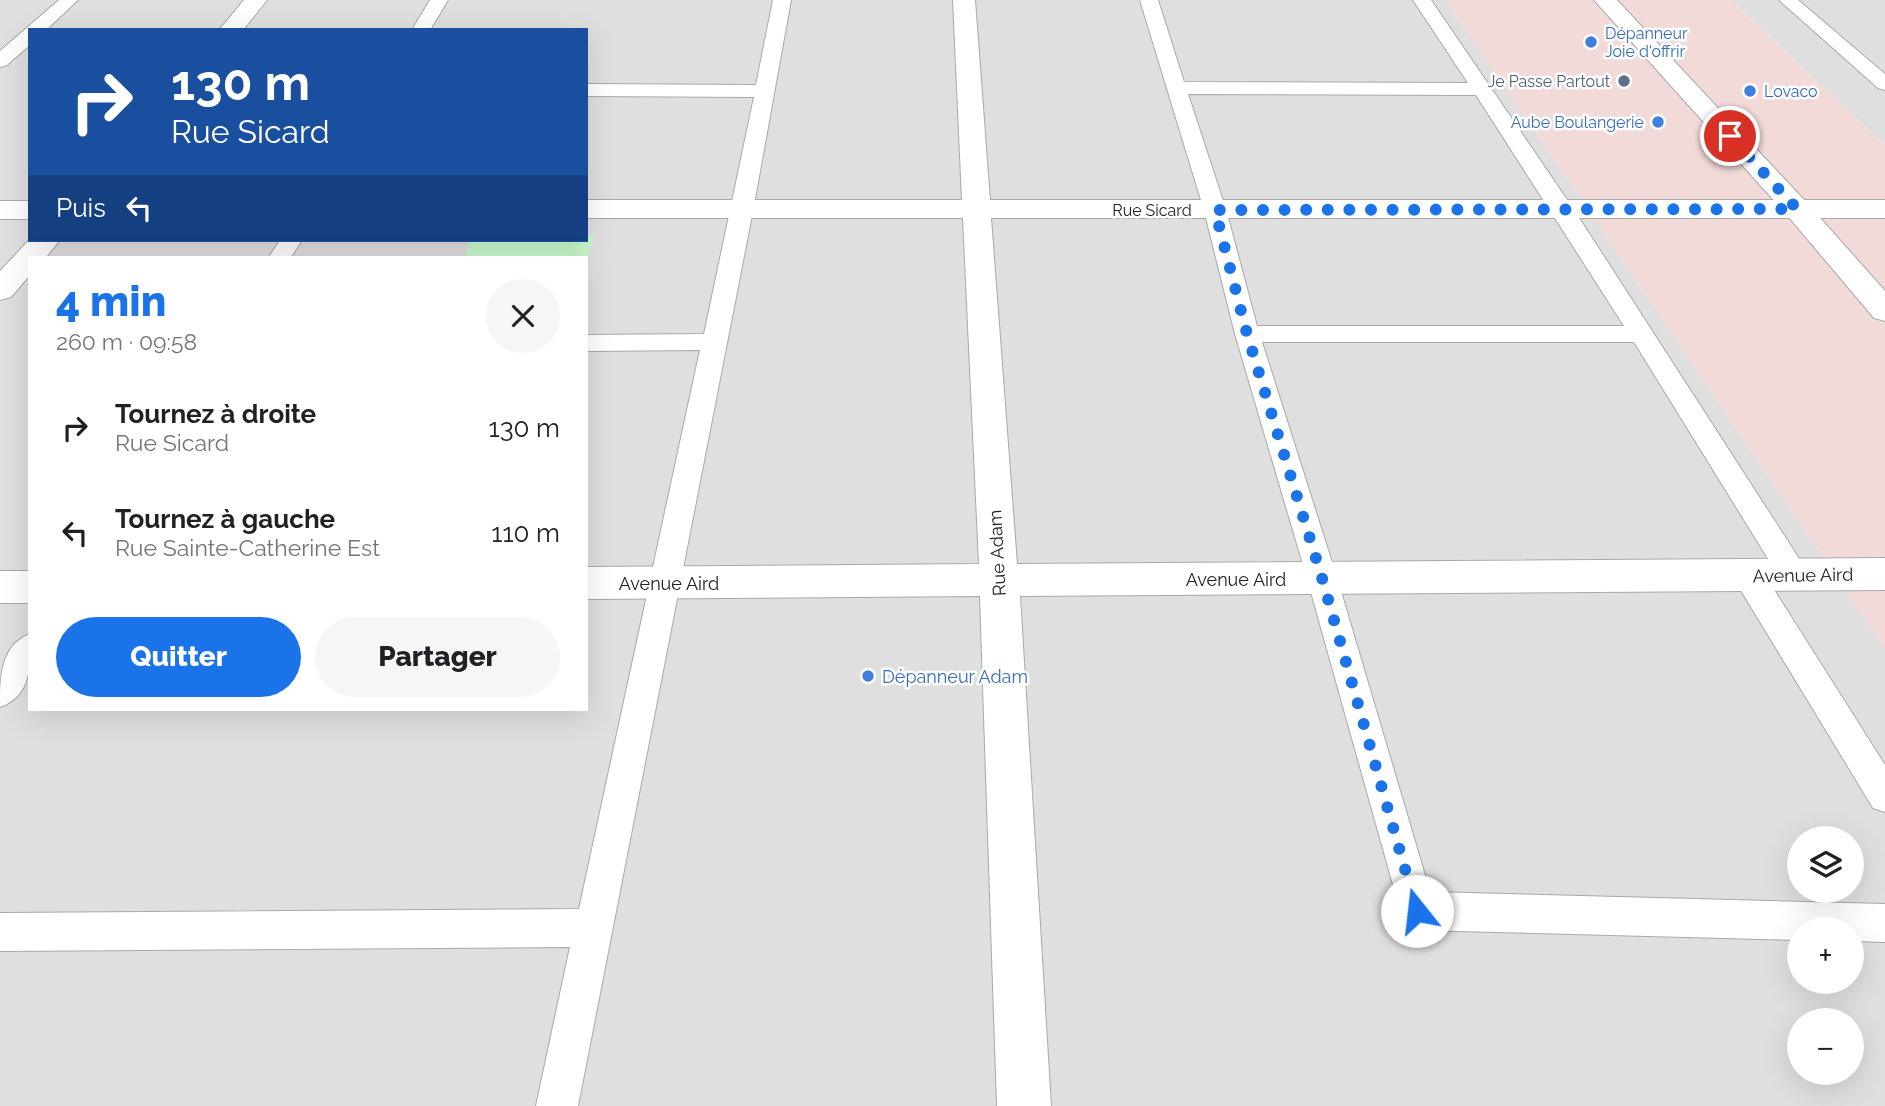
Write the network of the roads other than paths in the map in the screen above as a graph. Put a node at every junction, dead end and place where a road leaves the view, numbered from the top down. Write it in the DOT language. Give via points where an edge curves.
graph roads {
  1 [pos="69,0"];
  2 [pos="256,0"];
  3 [pos="439,0"];
  4 [pos="782,0"];
  5 [pos="964,0"];
  6 [pos="1149,0"];
  7 [pos="1422,0"];
  8 [pos="1605,0"];
  9 [pos="1788,0"];
  10 [pos="37,28"];
  11 [pos="232,28"];
  12 [pos="422,28"];
  13 [pos="28,37"];
  14 [pos="0,61"];
  15 [pos="1885,84"];
  16 [pos="1176,88"];
  17 [pos="1482,89"];
  18 [pos="588,90"];
  19 [pos="764,91"];
  20 [pos="588,209"];
  21 [pos="977,209"];
  22 [pos="1797,209"];
  23 [pos="1885,209"];
  24 [pos="0,210"];
  25 [pos="28,210"];
  26 [pos="742,210"];
  27 [pos="1215,210"];
  28 [pos="1563,211"];
  29 [pos="43,242"];
  30 [pos="31,256"];
  31 [pos="28,259"];
  32 [pos="0,290"];
  33 [pos="1885,311"];
  34 [pos="1247,334"];
  35 [pos="1640,334"];
  36 [pos="588,342"];
  37 [pos="713,342"];
  38 [pos="1794,574"];
  39 [pos="1885,574"];
  40 [pos="1748,575"];
  41 [pos="1322,578"];
  42 [pos="999,581"];
  43 [pos="588,583"];
  44 [pos="664,583"];
  45 [pos="0,587"];
  46 [pos="28,587"];
  47 [pos="28,650"];
  48 [pos="0,694"];
  49 [pos="1885,796"];
  50 [pos="1885,923"];
  51 [pos="594,928"];
  52 [pos="0,932"];
  53 [pos="557,1106"];
  54 [pos="1024,1106"];
  1 -- 10 [label="lane"];
  2 -- 11 [label="street"];
  3 -- 12 [label="lane"];
  4 -- 19 [label="lane"];
  5 -- 21 [label="street, Rue Adam"];
  6 -- 16 [label="lane"];
  7 -- 17 [label="lane"];
  8 -- 22 [label="street"];
  9 -- 15 [label="lane"];
  13 -- 14 [label="lane"];
  16 -- 17 [label="lane"];
  16 -- 27 [label="lane"];
  17 -- 28 [label="lane"];
  18 -- 19 [label="lane"];
  19 -- 26 [label="lane"];
  20 -- 26 [label="street, Rue Sicard"];
  21 -- 26 [label="street, Rue Sicard"];
  21 -- 27 [label="street, Rue Sicard"];
  21 -- 42 [label="street, Rue Adam"];
  22 -- 23 [label="street, Rue Sicard"];
  22 -- 28 [label="street, Rue Sicard"];
  22 -- 33 [label="street"];
  24 -- 25 [label="street"];
  26 -- 37 [label="lane"];
  27 -- 28 [label="street, Rue Sicard"];
  27 -- 34 [label="lane"];
  28 -- 35 [label="lane"];
  29 -- 30 [label="street"];
  31 -- 32 [label="street"];
  34 -- 35 [label="lane"];
  34 -- 41 [label="lane"];
  35 -- 38 [label="lane"];
  36 -- 37 [label="lane"];
  37 -- 44 [label="lane"];
  38 -- 39 [label="street, Avenue Aird"];
  38 -- 40 [label="street, Avenue Aird"];
  40 -- 41 [label="street, Avenue Aird"];
  40 -- 49 [label="lane"];
  41 -- 42 [label="street, Avenue Aird"];
  41 -- 50 [label="lane" via="1417,911"];
  42 -- 44 [label="street, Avenue Aird"];
  42 -- 54 [label="street, Rue Adam"];
  43 -- 44 [label="street, Avenue Aird"];
  44 -- 51 [label="lane"];
  45 -- 46 [label="street"];
  47 -- 48 [label="lane"];
  51 -- 52 [label="lane"];
  51 -- 53 [label="lane"];
}
